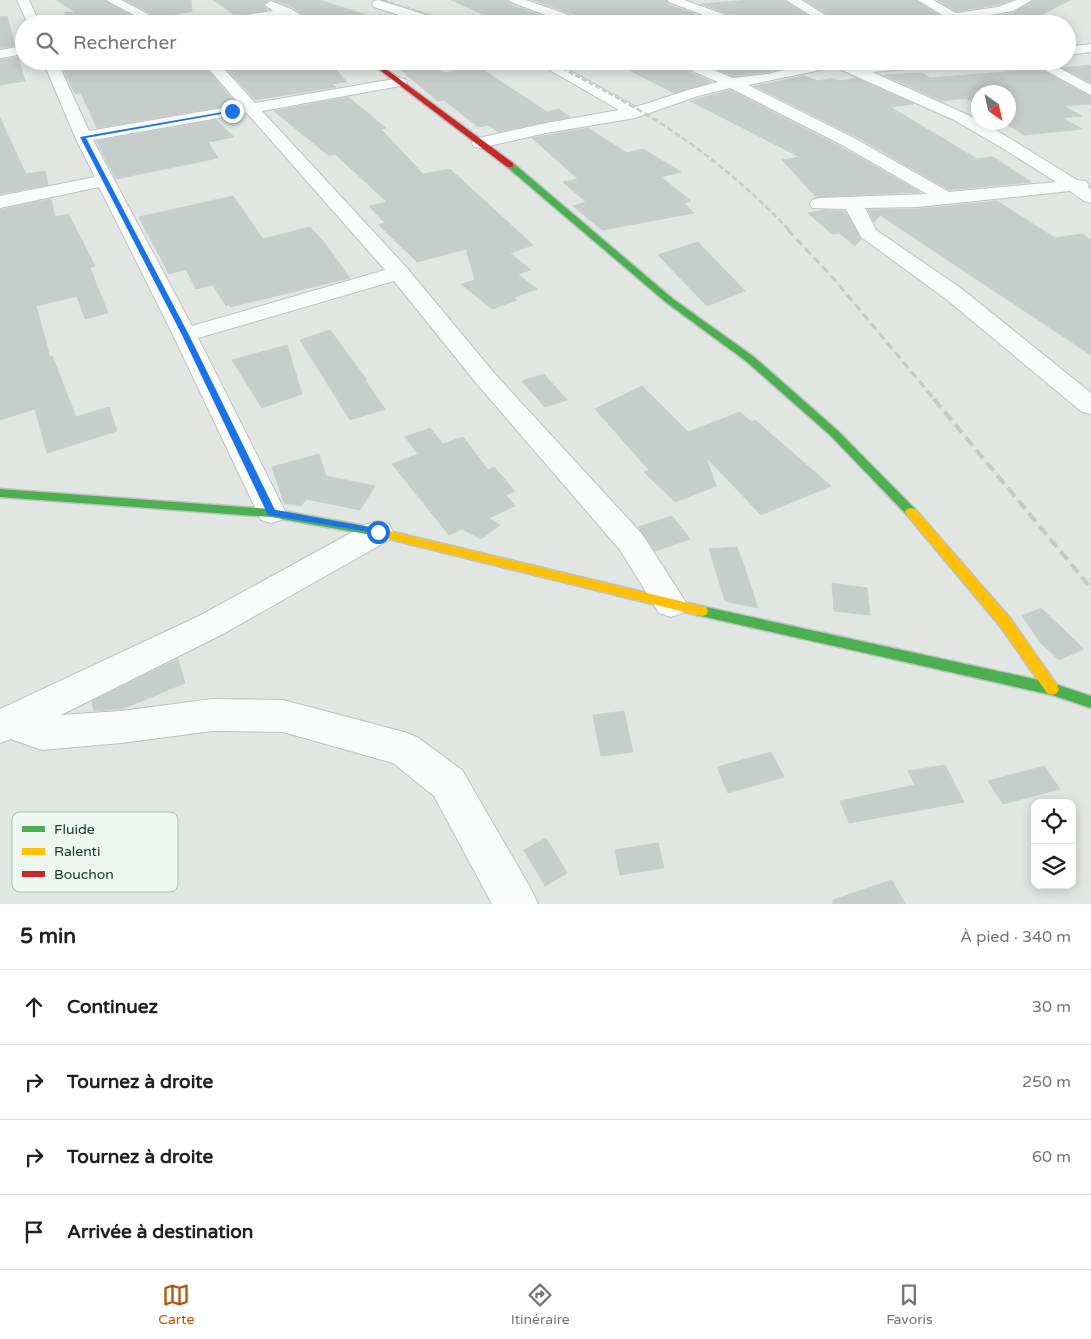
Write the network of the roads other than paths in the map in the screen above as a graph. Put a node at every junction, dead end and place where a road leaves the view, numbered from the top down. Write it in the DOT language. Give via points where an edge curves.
graph roads {
  1 [pos="23,0"];
  2 [pos="112,0"];
  3 [pos="255,0"];
  4 [pos="515,0"];
  5 [pos="672,0"];
  6 [pos="792,0"];
  7 [pos="924,0"];
  8 [pos="1026,0"];
  9 [pos="378,4"];
  10 [pos="287,12"];
  11 [pos="30,15"];
  12 [pos="143,15"];
  13 [pos="268,15"];
  14 [pos="293,15"];
  15 [pos="413,15"];
  16 [pos="557,15"];
  17 [pos="714,15"];
  18 [pos="818,15"];
  19 [pos="950,15"];
  20 [pos="971,15"];
  21 [pos="1091,48"];
  22 [pos="1076,50"];
  23 [pos="15,52"];
  24 [pos="0,54"];
  25 [pos="54,70"];
  26 [pos="217,70"];
  27 [pos="384,70"];
  28 [pos="556,70"];
  29 [pos="703,70"];
  30 [pos="801,70"];
  31 [pos="854,70"];
  32 [pos="1052,70"];
  33 [pos="400,82"];
  34 [pos="732,82"];
  35 [pos="1091,91"];
  36 [pos="251,108"];
  37 [pos="635,113"];
  38 [pos="83,137"];
  39 [pos="480,143"];
  40 [pos="105,180"];
  41 [pos="1082,184"];
  42 [pos="944,197"];
  43 [pos="1091,197"];
  44 [pos="0,202"];
  45 [pos="853,203"];
  46 [pos="819,204"];
  47 [pos="399,273"];
  48 [pos="185,335"];
  49 [pos="1091,406"];
  50 [pos="0,493"];
  51 [pos="271,513"];
  52 [pos="378,532"];
  53 [pos="671,604"];
  54 [pos="1052,689"];
  55 [pos="1091,702"];
  56 [pos="5,725"];
  57 [pos="516,904"];
  1 -- 11 [label="street"];
  2 -- 12 [label="street"];
  3 -- 10 [label="street"];
  4 -- 16 [label="street"];
  5 -- 17 [label="street"];
  6 -- 18 [label="street"];
  7 -- 19 [label="street"];
  8 -- 20 [label="street" via="999,12"];
  9 -- 15 [label="street"];
  10 -- 13 [label="street"];
  10 -- 14 [label="street"];
  21 -- 22 [label="street"];
  23 -- 24 [label="street"];
  25 -- 38 [label="street"];
  26 -- 36 [label="street"];
  27 -- 33 [label="street"];
  28 -- 37 [label="street"];
  29 -- 34 [label="street"];
  30 -- 34 [label="street"];
  31 -- 41 [label="street" via="961,117"];
  32 -- 35 [label="street"];
  33 -- 36 [label="street"];
  33 -- 39 [label="street"];
  34 -- 37 [label="street"];
  34 -- 42 [label="street" via="884,160"];
  36 -- 38 [label="street"];
  36 -- 47 [label="street"];
  37 -- 39 [label="street"];
  38 -- 40 [label="street"];
  39 -- 54 [label="street" via="514,168 670,301 750,359 834,433 901,500 972,582"];
  40 -- 44 [label="street"];
  40 -- 48 [label="street"];
  41 -- 42 [label="street"];
  41 -- 43 [label="street"];
  42 -- 45 [label="street"];
  45 -- 46 [label="street"];
  45 -- 49 [label="street" via="868,233 954,294"];
  47 -- 48 [label="street"];
  47 -- 53 [label="street" via="486,379 631,542"];
  48 -- 51 [label="street"];
  50 -- 51 [label="street"];
  51 -- 52 [label="street"];
  52 -- 53 [label="street"];
  52 -- 56 [label="street" via="212,625"];
  53 -- 54 [label="street"];
  54 -- 55 [label="street"];
  56 -- 57 [label="street" via="42,733 212,716 283,716 404,750 448,783"];
}
